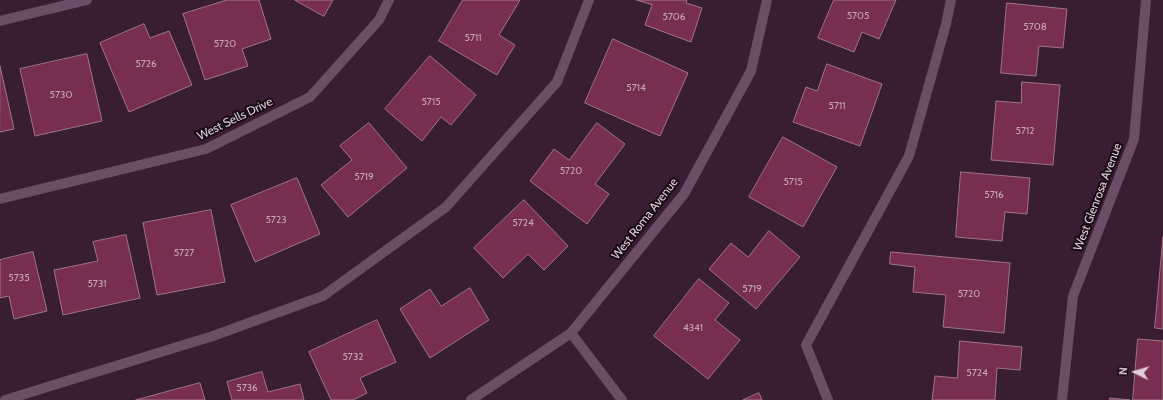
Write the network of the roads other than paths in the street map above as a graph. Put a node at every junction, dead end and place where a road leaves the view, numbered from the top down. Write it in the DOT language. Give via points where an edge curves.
graph roads {
  1 [pos="87,0"];
  2 [pos="389,0"];
  3 [pos="590,0"];
  4 [pos="767,0"];
  5 [pos="951,0"];
  6 [pos="1146,0"];
  7 [pos="0,21"];
  8 [pos="0,199"];
  9 [pos="571,333"];
  10 [pos="5,400"];
  11 [pos="471,400"];
  12 [pos="622,400"];
  13 [pos="828,400"];
  14 [pos="1062,400"];
  1 -- 7 [label="street"];
  2 -- 8 [label="street, West Sells Drive" via="379,20 310,97 206,149"];
  3 -- 10 [label="street" via="557,82 446,207 323,296 213,336"];
  4 -- 9 [label="street, West Roma Avenue" via="751,71 684,194"];
  5 -- 13 [label="street" via="909,156 806,345"];
  6 -- 14 [label="street, West Glenrosa Avenue" via="1134,139 1073,296"];
  9 -- 11 [label="street, West Roma Avenue"];
  9 -- 12 [label="street"];
}
